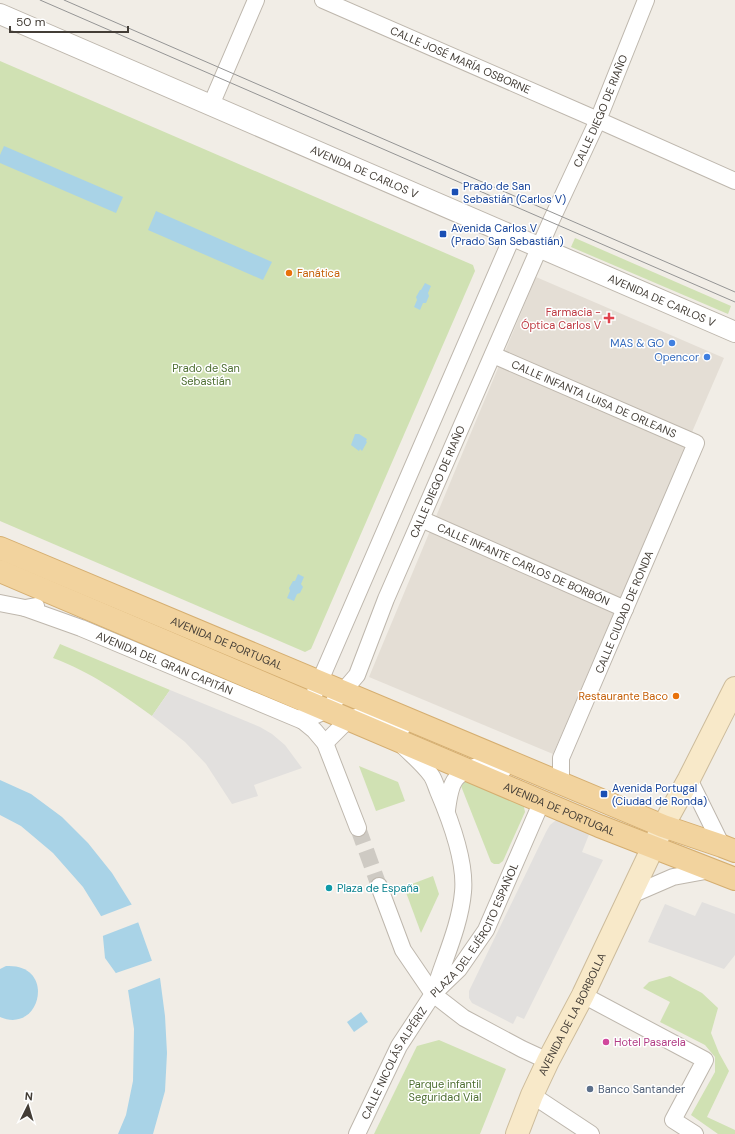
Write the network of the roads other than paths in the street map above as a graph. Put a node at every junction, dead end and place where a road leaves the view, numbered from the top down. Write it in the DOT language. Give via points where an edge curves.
graph roads {
  1 [pos="256,0"];
  2 [pos="323,0"];
  3 [pos="646,0"];
  4 [pos="0,14"];
  5 [pos="211,106"];
  6 [pos="598,120"];
  7 [pos="735,181"];
  8 [pos="513,235"];
  9 [pos="540,247"];
  10 [pos="733,330"];
  11 [pos="493,354"];
  12 [pos="696,443"];
  13 [pos="421,519"];
  14 [pos="0,548"];
  15 [pos="0,572"];
  16 [pos="68,600"];
  17 [pos="0,603"];
  18 [pos="25,608"];
  19 [pos="626,609"];
  20 [pos="320,682"];
  21 [pos="735,688"];
  22 [pos="344,692"];
  23 [pos="314,711"];
  24 [pos="349,719"];
  25 [pos="453,738"];
  26 [pos="398,740"];
  27 [pos="325,743"];
  28 [pos="466,770"];
  29 [pos="689,779"];
  30 [pos="561,783"];
  31 [pos="542,801"];
  32 [pos="619,808"];
  33 [pos="447,812"];
  34 [pos="663,826"];
  35 [pos="358,828"];
  36 [pos="653,847"];
  37 [pos="729,849"];
  38 [pos="712,870"];
  39 [pos="735,879"];
  40 [pos="379,886"];
  41 [pos="629,896"];
  42 [pos="433,994"];
  43 [pos="583,995"];
  44 [pos="548,1061"];
  45 [pos="532,1095"];
  46 [pos="357,1134"];
  47 [pos="517,1134"];
  48 [pos="591,1134"];
  49 [pos="695,1134"];
  1 -- 5 [label="street"];
  2 -- 6 [label="street, CALLE JOSÉ MARÍA OSBORNE"];
  3 -- 6 [label="street, CALLE DIEGO DE RIAÑO"];
  4 -- 5 [label="street, AVENIDA DE CARLOS V"];
  5 -- 8 [label="street, AVENIDA DE CARLOS V"];
  6 -- 7 [label="street, CALLE JOSÉ MARÍA OSBORNE"];
  6 -- 9 [label="street, CALLE DIEGO DE RIAÑO"];
  8 -- 9 [label="street, AVENIDA DE CARLOS V"];
  8 -- 20 [label="street"];
  9 -- 10 [label="street, AVENIDA DE CARLOS V"];
  9 -- 11 [label="street, CALLE DIEGO DE RIAÑO"];
  11 -- 12 [label="street, CALLE INFANTA LUISA DE ORLEANS"];
  11 -- 13 [label="street, CALLE DIEGO DE RIAÑO"];
  12 -- 19 [label="street, CALLE CIUDAD DE RONDA"];
  13 -- 19 [label="street, CALLE INFANTE CARLOS DE BORBÓN"];
  13 -- 22 [label="street, CALLE DIEGO DE RIAÑO" via="386,599 357,676"];
  14 -- 20 [label="main road, AVENIDA DE PORTUGAL"];
  15 -- 16 [label="main road, AVENIDA DE PORTUGAL"];
  16 -- 18 [label="street, AVENIDA DEL GRAN CAPITÁN"];
  16 -- 23 [label="main road, AVENIDA DE PORTUGAL"];
  17 -- 18 [label="street, AVENIDA DEL GRAN CAPITÁN"];
  18 -- 23 [label="street, AVENIDA DEL GRAN CAPITÁN"];
  19 -- 30 [label="street, CALLE CIUDAD DE RONDA" via="561,758"];
  20 -- 22 [label="main road, AVENIDA DE PORTUGAL"];
  20 -- 23 [label="street"];
  21 -- 29 [label="main road, AVENIDA DE LA BORBOLLA"];
  22 -- 23 [label="street, CALLE DIEGO DE RIAÑO"];
  22 -- 25 [label="main road, AVENIDA DE PORTUGAL"];
  23 -- 24 [label="main road, AVENIDA DE PORTUGAL"];
  23 -- 27 [label="street, AVENIDA DEL GRAN CAPITÁN" via="314,730"];
  24 -- 25 [label="street" via="368,714 434,741"];
  24 -- 26 [label="main road, AVENIDA DE PORTUGAL"];
  24 -- 27 [label="street"];
  25 -- 30 [label="main road, AVENIDA DE PORTUGAL"];
  26 -- 28 [label="main road, AVENIDA DE PORTUGAL"];
  26 -- 33 [label="street, PLAZA DEL EJÉRCITO ESPAÑOL" via="431,775"];
  27 -- 35 [label="street, AVENIDA DEL GRAN CAPITÁN"];
  28 -- 31 [label="main road, AVENIDA DE PORTUGAL"];
  28 -- 32 [label="street, AVENIDA DE PORTUGAL" via="485,763 586,805"];
  28 -- 33 [label="street, PLAZA DEL EJÉRCITO ESPAÑOL" via="460,774 450,789"];
  29 -- 34 [label="main road, AVENIDA DE LA BORBOLLA"];
  29 -- 37 [label="street"];
  30 -- 32 [label="main road, AVENIDA DE PORTUGAL"];
  31 -- 36 [label="main road, AVENIDA DE PORTUGAL"];
  31 -- 42 [label="street, PLAZA DEL EJÉRCITO ESPAÑOL" via="486,930 459,969"];
  32 -- 34 [label="main road, AVENIDA DE PORTUGAL"];
  33 -- 42 [label="street, PLAZA DEL EJÉRCITO ESPAÑOL" via="462,869 463,890 456,927"];
  34 -- 36 [label="main road, AVENIDA DE LA BORBOLLA"];
  34 -- 37 [label="main road, AVENIDA DE PORTUGAL"];
  36 -- 38 [label="main road, AVENIDA DE PORTUGAL"];
  36 -- 41 [label="main road, AVENIDA DE LA BORBOLLA"];
  38 -- 39 [label="main road, AVENIDA DE PORTUGAL"];
  38 -- 41 [label="street" via="673,876"];
  40 -- 42 [label="street" via="403,950"];
  41 -- 43 [label="main road, AVENIDA DE LA BORBOLLA"];
  42 -- 44 [label="street" via="464,1018"];
  42 -- 46 [label="street, CALLE NICOLÁS ALPÉRIZ" via="399,1046"];
  43 -- 44 [label="main road, AVENIDA DE LA BORBOLLA"];
  43 -- 49 [label="street" via="705,1060 673,1120"];
  44 -- 45 [label="main road, AVENIDA DE LA BORBOLLA"];
  45 -- 47 [label="main road, AVENIDA DE LA BORBOLLA"];
  45 -- 48 [label="street"];
}
